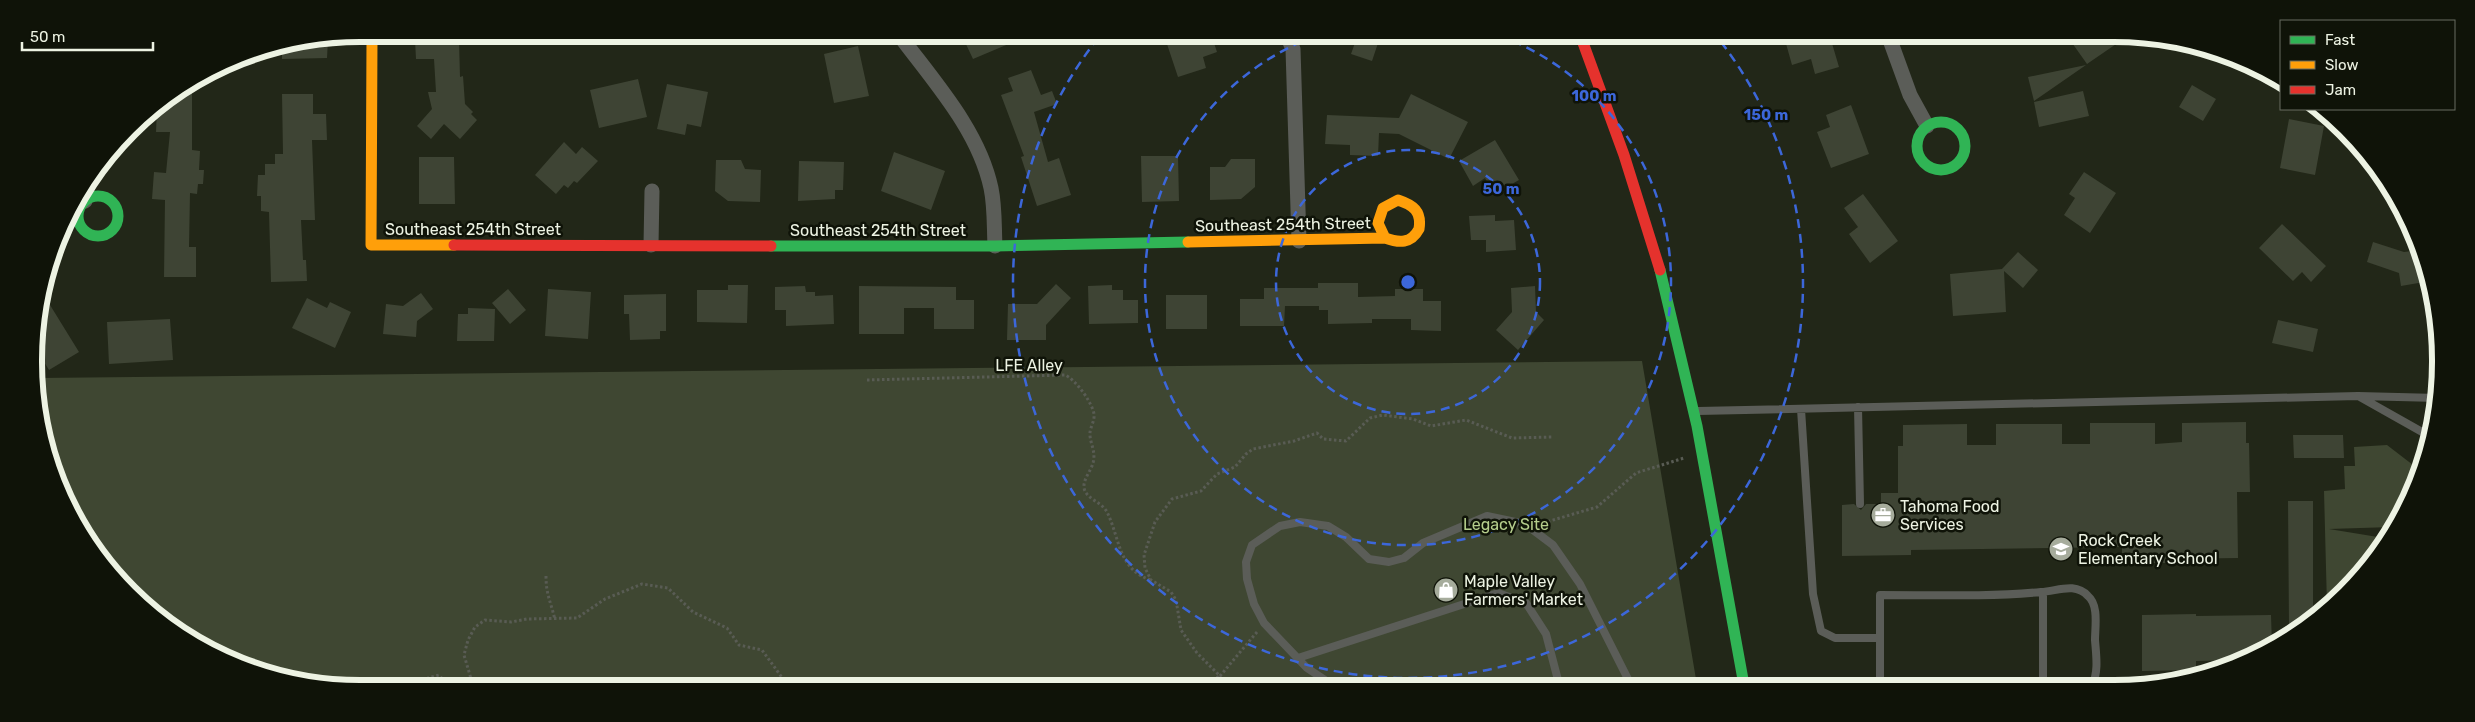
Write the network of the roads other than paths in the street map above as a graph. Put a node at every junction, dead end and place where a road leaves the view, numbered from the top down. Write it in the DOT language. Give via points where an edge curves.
graph roads {
  1 [pos="372,43"];
  2 [pos="905,43"];
  3 [pos="1290,43"];
  4 [pos="1583,43"];
  5 [pos="1891,43"];
  6 [pos="1927,126"];
  7 [pos="652,191"];
  8 [pos="1385,238"];
  9 [pos="1299,241"];
  10 [pos="651,245"];
  11 [pos="995,246"];
  12 [pos="2358,396"];
  13 [pos="2430,398"];
  14 [pos="1858,408"];
  15 [pos="1801,409"];
  16 [pos="1694,411"];
  17 [pos="2424,434"];
  18 [pos="1860,504"];
  19 [pos="2043,592"];
  20 [pos="1880,638"];
  21 [pos="1298,658"];
  22 [pos="1325,680"];
  23 [pos="1558,680"];
  24 [pos="1629,680"];
  25 [pos="1743,680"];
  26 [pos="1880,680"];
  27 [pos="2043,680"];
  28 [pos="2094,680"];
  1 -- 10 [label="street, Southeast 254th Street" via="371,245"];
  2 -- 11 [label="street" via="949,101 981,157 991,189"];
  3 -- 9 [label="street"];
  4 -- 16 [label="street" via="1609,110 1661,272"];
  5 -- 6 [label="street" via="1910,95"];
  6 -- 6 [label="street" via="1918,138 1921,160 1926,166 1941,171 1955,166 1961,161 1966,144 1959,129 1944,122"];
  7 -- 10 [label="street"];
  8 -- 9 [label="street, Southeast 254th Street"];
  9 -- 11 [label="street, Southeast 254th Street"];
  10 -- 11 [label="street, Southeast 254th Street"];
  12 -- 13 [label="lane"];
  12 -- 14 [label="lane"];
  12 -- 17 [label="lane"];
  14 -- 15 [label="lane"];
  14 -- 18 [label="lane"];
  15 -- 16 [label="lane"];
  15 -- 20 [label="lane" via="1813,594 1821,631 1835,638"];
  16 -- 25 [label="street" via="1720,538"];
  19 -- 20 [label="lane" via="1880,595"];
  19 -- 27 [label="lane"];
  19 -- 28 [label="lane" via="2070,588 2090,597 2094,607"];
  20 -- 26 [label="lane"];
  21 -- 22 [label="lane"];
  21 -- 23 [label="lane" via="1498,593 1526,603 1546,634"];
  21 -- 24 [label="lane" via="1264,623 1252,596 1246,562 1252,545 1280,526 1300,522 1328,526 1346,537 1369,559 1389,562 1404,558 1423,543 1486,516 1525,524 1553,545 1580,584"];
}
